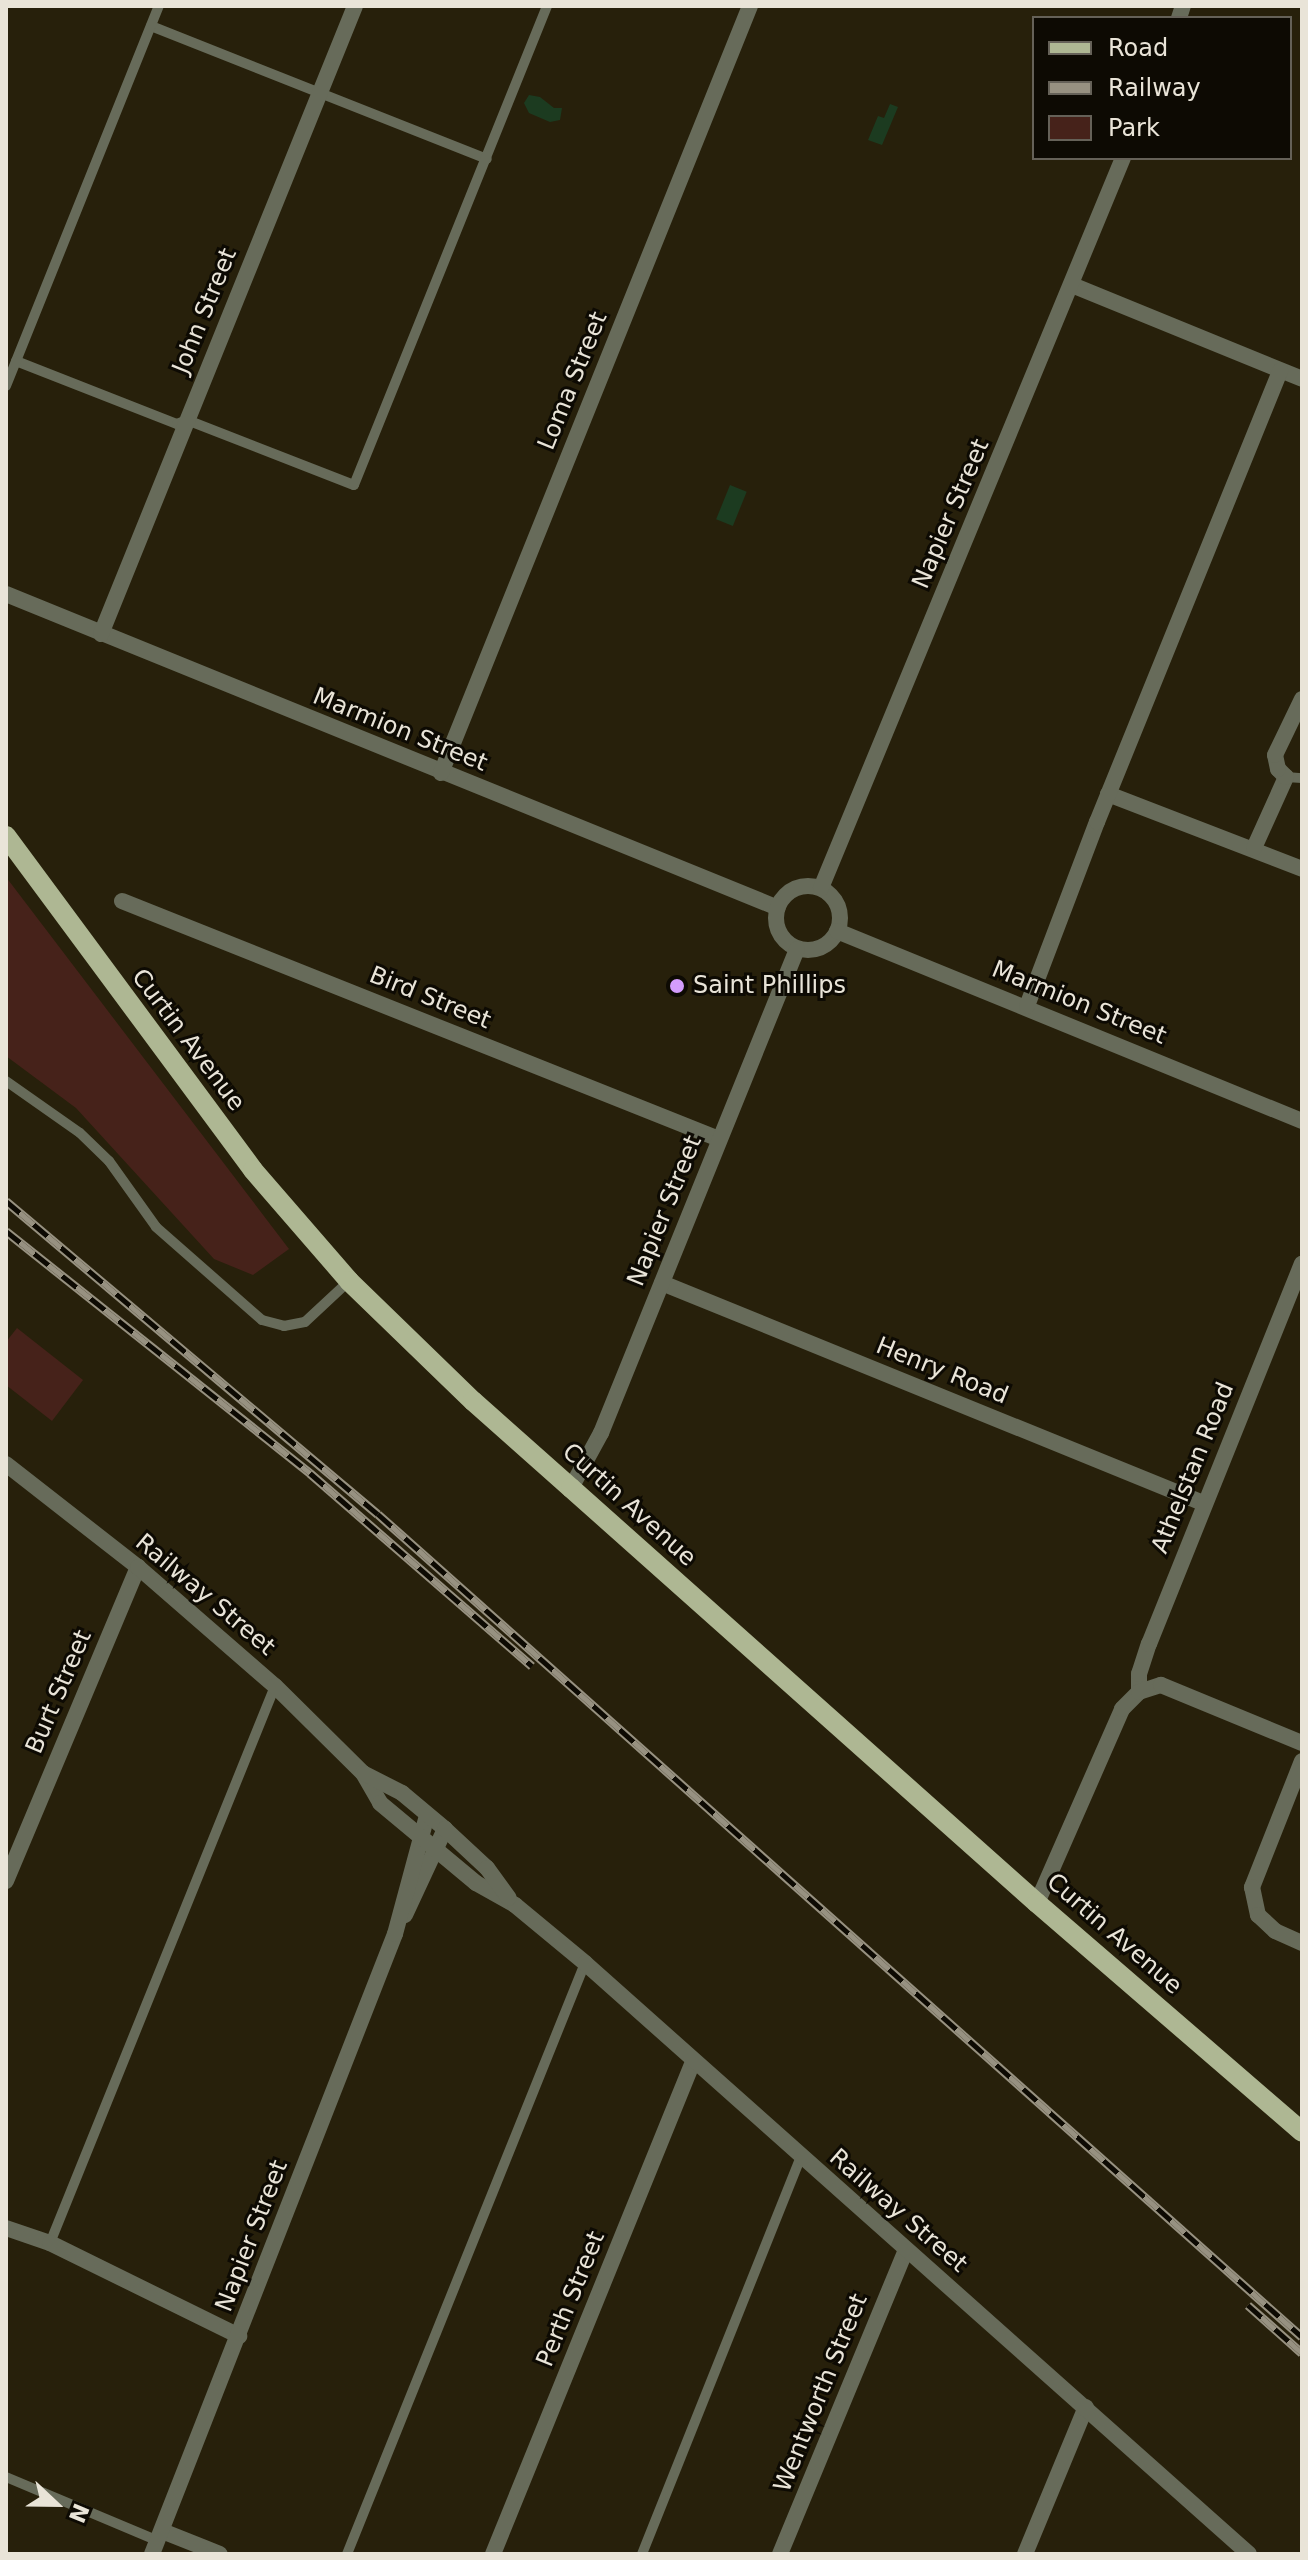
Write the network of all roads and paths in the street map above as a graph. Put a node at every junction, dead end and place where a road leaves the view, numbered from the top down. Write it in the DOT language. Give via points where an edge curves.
graph roads {
  1 [pos="159,6"];
  2 [pos="355,6"];
  3 [pos="547,6"];
  4 [pos="750,6"];
  5 [pos="151,26"];
  6 [pos="320,93"];
  7 [pos="487,159"];
  8 [pos="1122,160"];
  9 [pos="1072,285"];
  10 [pos="16,361"];
  11 [pos="1280,371"];
  12 [pos="1302,379"];
  13 [pos="6,386"];
  14 [pos="187,420"];
  15 [pos="6,594"];
  16 [pos="101,634"];
  17 [pos="1302,699"];
  18 [pos="441,773"];
  19 [pos="1294,778"];
  20 [pos="1108,794"];
  21 [pos="6,836"];
  22 [pos="1254,848"];
  23 [pos="1302,869"];
  24 [pos="821,888"];
  25 [pos="122,901"];
  26 [pos="778,908"];
  27 [pos="837,931"];
  28 [pos="797,949"];
  29 [pos="1027,1006"];
  30 [pos="6,1081"];
  31 [pos="1302,1121"];
  32 [pos="719,1139"];
  33 [pos="1302,1264"];
  34 [pos="349,1281"];
  35 [pos="662,1283"];
  36 [pos="6,1464"];
  37 [pos="571,1488"];
  38 [pos="1203,1503"];
  39 [pos="138,1567"];
  40 [pos="275,1686"];
  41 [pos="1139,1692"];
  42 [pos="1302,1743"];
  43 [pos="1302,1761"];
  44 [pos="363,1773"];
  45 [pos="427,1815"];
  46 [pos="445,1829"];
  47 [pos="419,1835"];
  48 [pos="437,1850"];
  49 [pos="6,1881"];
  50 [pos="1037,1903"];
  51 [pos="515,1905"];
  52 [pos="395,1934"];
  53 [pos="1302,1943"];
  54 [pos="585,1963"];
  55 [pos="693,2062"];
  56 [pos="1302,2132"];
  57 [pos="801,2157"];
  58 [pos="6,2228"];
  59 [pos="50,2243"];
  60 [pos="906,2250"];
  61 [pos="239,2336"];
  62 [pos="1086,2407"];
  63 [pos="6,2477"];
  64 [pos="157,2542"];
  65 [pos="220,2554"];
  66 [pos="347,2554"];
  67 [pos="493,2554"];
  68 [pos="642,2554"];
  69 [pos="780,2554"];
  70 [pos="1025,2554"];
  71 [pos="1249,2554"];
  1 -- 5 [label="lane"];
  2 -- 6 [label="street, John Street"];
  3 -- 7 [label="lane"];
  4 -- 18 [label="street, Loma Street"];
  5 -- 6 [label="lane"];
  5 -- 10 [label="lane"];
  6 -- 7 [label="lane"];
  6 -- 14 [label="street, John Street"];
  7 -- 14 [label="lane" via="354,485"];
  8 -- 9 [label="street, Napier Street"];
  9 -- 11 [label="street"];
  9 -- 24 [label="street, Napier Street"];
  10 -- 13 [label="lane"];
  10 -- 14 [label="lane" via="177,424"];
  11 -- 12 [label="street"];
  11 -- 20 [label="street"];
  14 -- 16 [label="street, John Street"];
  15 -- 16 [label="street, Marmion Street"];
  16 -- 18 [label="street, Marmion Street"];
  17 -- 19 [label="street" via="1275,755 1278,769"];
  18 -- 26 [label="street, Marmion Street"];
  19 -- 22 [label="street"];
  20 -- 22 [label="street"];
  20 -- 29 [label="street"];
  21 -- 34 [label="main road, Curtin Avenue" via="253,1170"];
  22 -- 23 [label="street"];
  24 -- 26 [label="street" via="793,889"];
  24 -- 27 [label="street" via="836,902"];
  25 -- 32 [label="street, Bird Street"];
  26 -- 28 [label="street" via="782,938"];
  27 -- 28 [label="street" via="816,949"];
  27 -- 29 [label="street, Marmion Street"];
  28 -- 32 [label="street, Napier Street"];
  29 -- 31 [label="street, Marmion Street"];
  30 -- 34 [label="lane" via="80,1133 109,1161 156,1227 262,1320 284,1326 305,1322"];
  32 -- 35 [label="street, Napier Street"];
  33 -- 38 [label="street, Athelstan Road"];
  34 -- 37 [label="main road, Curtin Avenue"];
  35 -- 37 [label="street, Napier Street" via="601,1433"];
  35 -- 38 [label="street, Henry Road"];
  36 -- 39 [label="street, Railway Street"];
  37 -- 50 [label="main road, Curtin Avenue"];
  38 -- 41 [label="street, Athelstan Road" via="1149,1644"];
  39 -- 40 [label="street, Railway Street"];
  39 -- 49 [label="street, Burt Street"];
  40 -- 44 [label="street, Railway Street"];
  40 -- 59 [label="lane"];
  41 -- 42 [label="street" via="1161,1685"];
  41 -- 50 [label="street, Athelstan Road" via="1122,1709"];
  43 -- 53 [label="street" via="1252,1887 1258,1915 1275,1931"];
  44 -- 45 [label="street, Railway Street" via="402,1793"];
  44 -- 47 [label="street, Railway Street" via="380,1803"];
  45 -- 46 [label="street, Railway Street"];
  45 -- 47 [label="street, Napier Street"];
  46 -- 48 [label="street, Napier Street"];
  46 -- 51 [label="street, Railway Street" via="487,1868"];
  47 -- 48 [label="street, Railway Street"];
  47 -- 52 [label="street, Napier Street"];
  48 -- 51 [label="street, Railway Street" via="476,1883"];
  48 -- 52 [label="street, Napier Street"];
  50 -- 56 [label="main road, Curtin Avenue"];
  51 -- 54 [label="street, Railway Street"];
  52 -- 61 [label="street, Napier Street"];
  54 -- 55 [label="street, Railway Street"];
  54 -- 66 [label="lane"];
  55 -- 57 [label="street, Railway Street"];
  55 -- 67 [label="street, Perth Street"];
  57 -- 60 [label="street, Railway Street"];
  57 -- 68 [label="lane"];
  58 -- 59 [label="street"];
  59 -- 61 [label="street"];
  60 -- 62 [label="street, Railway Street"];
  60 -- 69 [label="street, Wentworth Street"];
  61 -- 64 [label="street, Napier Street"];
  62 -- 70 [label="street"];
  62 -- 71 [label="street, Railway Street"];
  63 -- 64 [label="lane"];
  64 -- 65 [label="street"];
}
